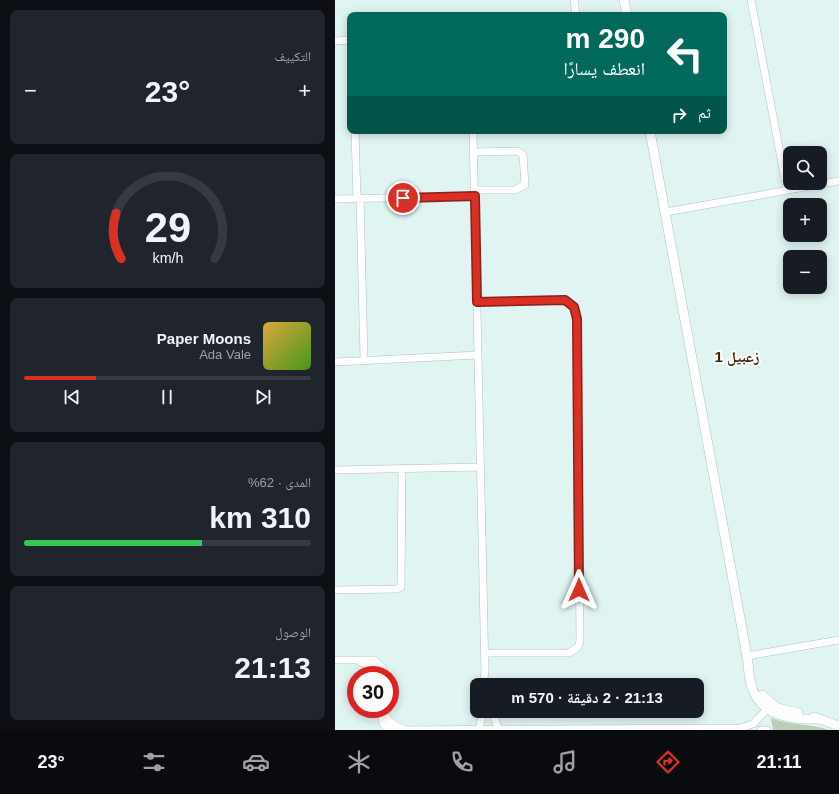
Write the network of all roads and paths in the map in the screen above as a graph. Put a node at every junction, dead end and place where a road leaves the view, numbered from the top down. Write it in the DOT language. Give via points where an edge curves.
graph roads {
  1 [pos="574,0"];
  2 [pos="624,0"];
  3 [pos="751,0"];
  4 [pos="576,12"];
  5 [pos="626,12"];
  6 [pos="347,40"];
  7 [pos="335,41"];
  8 [pos="355,134"];
  9 [pos="473,134"];
  10 [pos="651,134"];
  11 [pos="474,152"];
  12 [pos="783,169"];
  13 [pos="839,181"];
  14 [pos="827,183"];
  15 [pos="787,190"];
  16 [pos="474,193"];
  17 [pos="359,198"];
  18 [pos="335,199"];
  19 [pos="666,212"];
  20 [pos="477,302"];
  21 [pos="479,355"];
  22 [pos="364,359"];
  23 [pos="335,362"];
  24 [pos="481,467"];
  25 [pos="402,468"];
  26 [pos="335,470"];
  27 [pos="335,590"];
  28 [pos="839,640"];
  29 [pos="484,653"];
  30 [pos="747,656"];
  31 [pos="335,660"];
  32 [pos="354,660"];
  33 [pos="373,666"];
  34 [pos="381,666"];
  35 [pos="485,672"];
  36 [pos="484,678"];
  37 [pos="487,678"];
  38 [pos="769,706"];
  39 [pos="481,718"];
  40 [pos="494,718"];
  41 [pos="839,726"];
  42 [pos="498,728"];
  43 [pos="479,729"];
  44 [pos="391,730"];
  45 [pos="401,730"];
  46 [pos="761,730"];
  47 [pos="767,730"];
  1 -- 4 [label="street"];
  2 -- 5 [label="street"];
  3 -- 12 [label="street"];
  6 -- 7 [label="street"];
  8 -- 17 [label="street"];
  9 -- 11 [label="street"];
  10 -- 19 [label="street"];
  11 -- 16 [label="street"];
  11 -- 16 [label="street" via="518,151 523,155 525,185 515,190"];
  13 -- 14 [label="street"];
  15 -- 19 [label="street"];
  16 -- 17 [label="street"];
  16 -- 20 [label="street"];
  17 -- 18 [label="street"];
  17 -- 22 [label="street"];
  19 -- 30 [label="street"];
  20 -- 21 [label="street"];
  20 -- 29 [label="street" via="565,300 574,307 577,319 580,641 569,653"];
  21 -- 22 [label="street"];
  21 -- 24 [label="street"];
  22 -- 23 [label="street"];
  24 -- 25 [label="street"];
  24 -- 29 [label="street"];
  25 -- 26 [label="street"];
  25 -- 27 [label="street" via="401,587"];
  28 -- 30 [label="street"];
  29 -- 35 [label="street"];
  30 -- 38 [label="street" via="754,692"];
  31 -- 32 [label="street"];
  32 -- 33 [label="street"];
  32 -- 34 [label="street" via="374,660"];
  35 -- 36 [label="street"];
  35 -- 37 [label="street"];
  38 -- 41 [label="street" via="785,717 819,719"];
  38 -- 42 [label="street" via="753,724 740,728"];
  39 -- 43 [label="street"];
  40 -- 42 [label="street"];
  42 -- 43 [label="street"];
  43 -- 45 [label="street"];
  44 -- 45 [label="street" via="382,722 382,709 388,720"];
  46 -- 47 [label="street"];
}
